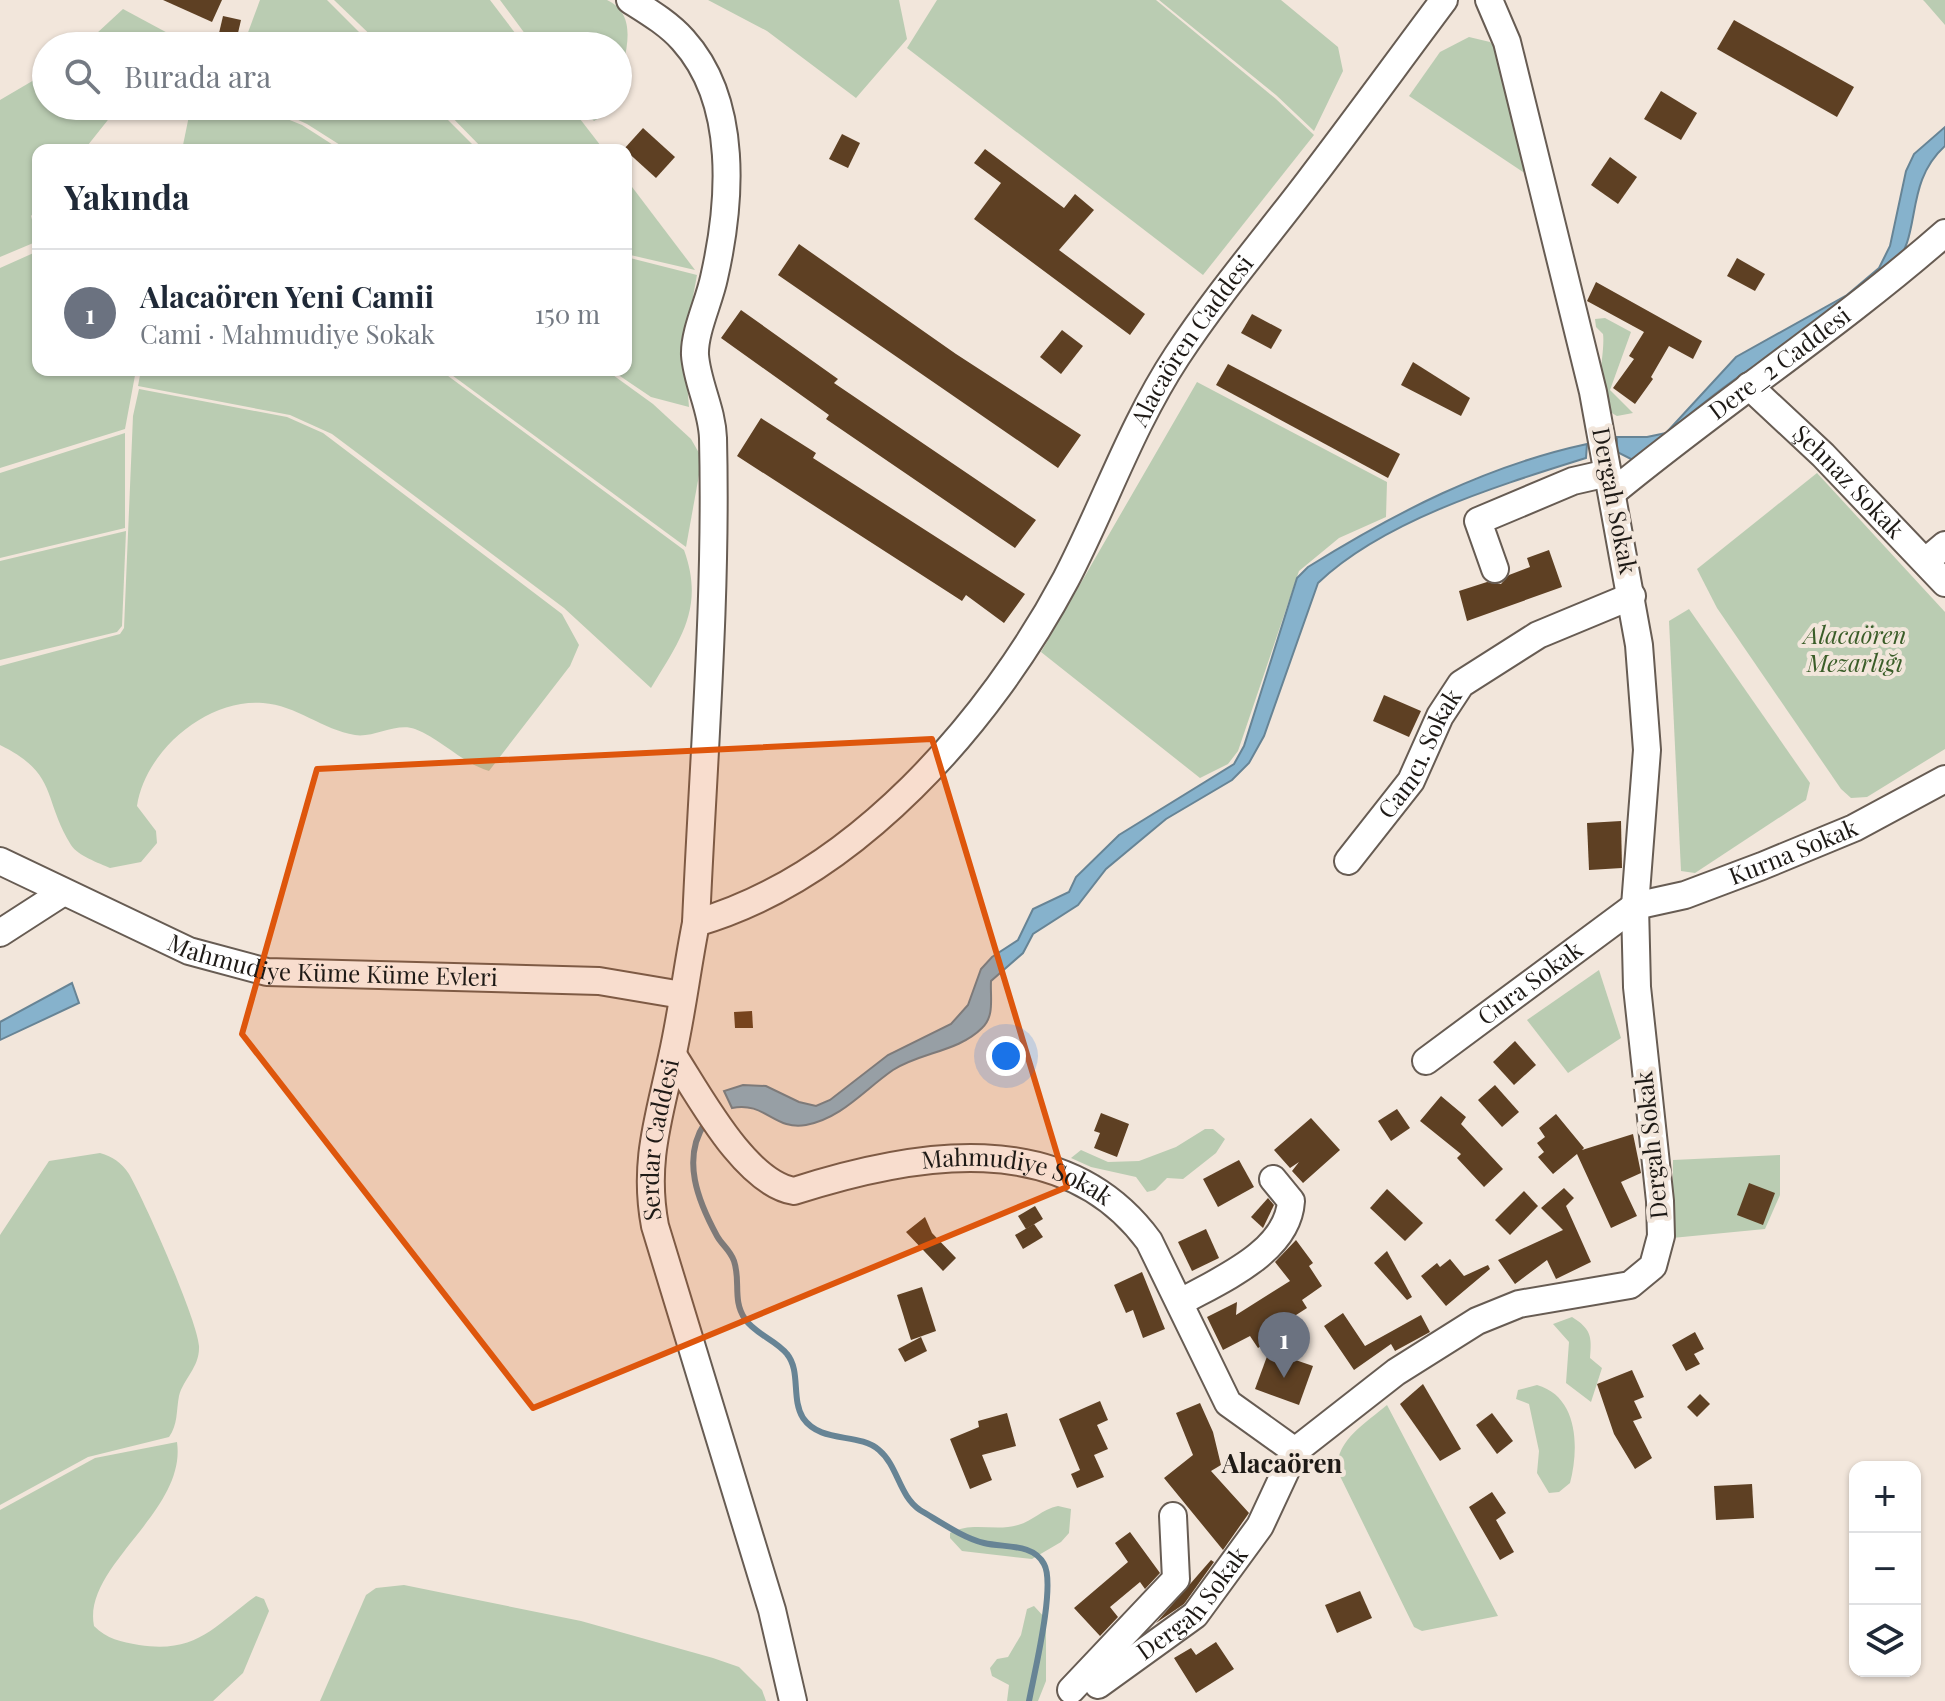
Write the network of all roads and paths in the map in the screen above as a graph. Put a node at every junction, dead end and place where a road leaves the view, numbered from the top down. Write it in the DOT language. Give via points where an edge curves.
graph roads {
  1 [pos="630,0"];
  2 [pos="1444,0"];
  3 [pos="1489,0"];
  4 [pos="1945,233"];
  5 [pos="1749,386"];
  6 [pos="1609,477"];
  7 [pos="1936,553"];
  8 [pos="1495,569"];
  9 [pos="1945,583"];
  10 [pos="1632,596"];
  11 [pos="1945,779"];
  12 [pos="0,861"];
  13 [pos="1348,861"];
  14 [pos="62,893"];
  15 [pos="1635,906"];
  16 [pos="696,923"];
  17 [pos="0,933"];
  18 [pos="682,995"];
  19 [pos="673,1055"];
  20 [pos="1426,1061"];
  21 [pos="1273,1179"];
  22 [pos="1181,1302"];
  23 [pos="1295,1451"];
  24 [pos="1173,1516"];
  25 [pos="1098,1685"];
  26 [pos="1071,1690"];
  27 [pos="793,1701"];
  1 -- 16 [label="street, Serdar Caddesi" via="682,39 704,71 719,109 725,147 725,204 715,275 695,354 712,414 713,499"];
  2 -- 16 [label="street, Alacaören Caddesi" via="1177,357 1137,427 1045,618 981,708 916,782 854,840 815,869"];
  3 -- 6 [label="street, Dergah Sokak" via="1507,42"];
  4 -- 5 [label="street, Dere_2 Caddesi" via="1856,310"];
  5 -- 6 [label="street, Dere_2 Caddesi"];
  5 -- 7 [label="street, Şehnaz Sokak"];
  6 -- 8 [label="street" via="1555,488 1478,521"];
  6 -- 10 [label="street, Dergah Sokak"];
  7 -- 9 [label="street, Şehnaz Sokak"];
  10 -- 13 [label="street, Camcı. Sokak" via="1538,635 1461,684 1440,716 1411,781"];
  10 -- 15 [label="street, Dergah Sokak" via="1647,750"];
  11 -- 15 [label="street, Kurna Sokak" via="1864,823 1762,866 1685,895"];
  12 -- 14 [label="street, Mahmudiye Küme Küme Evleri"];
  14 -- 17 [label="street"];
  14 -- 18 [label="street, Mahmudiye Küme Küme Evleri" via="189,951 267,972 599,981"];
  15 -- 20 [label="street, Cura Sokak"];
  15 -- 23 [label="street, Dergah Sokak" via="1637,987 1660,1201 1661,1236 1653,1266 1630,1285 1519,1304 1477,1321 1396,1372"];
  16 -- 18 [label="street, Serdar Caddesi"];
  18 -- 19 [label="street, Serdar Caddesi"];
  19 -- 22 [label="street, Mahmudiye Sokak" via="745,1158 780,1189 794,1191 950,1156 1038,1165 1097,1191 1136,1224"];
  19 -- 27 [label="street, Serdar Caddesi" via="649,1172 655,1226 772,1610"];
  21 -- 22 [label="street" via="1291,1201 1290,1214 1272,1243"];
  22 -- 23 [label="street, Mahmudiye Sokak" via="1228,1403"];
  23 -- 25 [label="street, Dergah Sokak" via="1260,1526 1195,1615"];
  24 -- 26 [label="street" via="1176,1579"];
}
